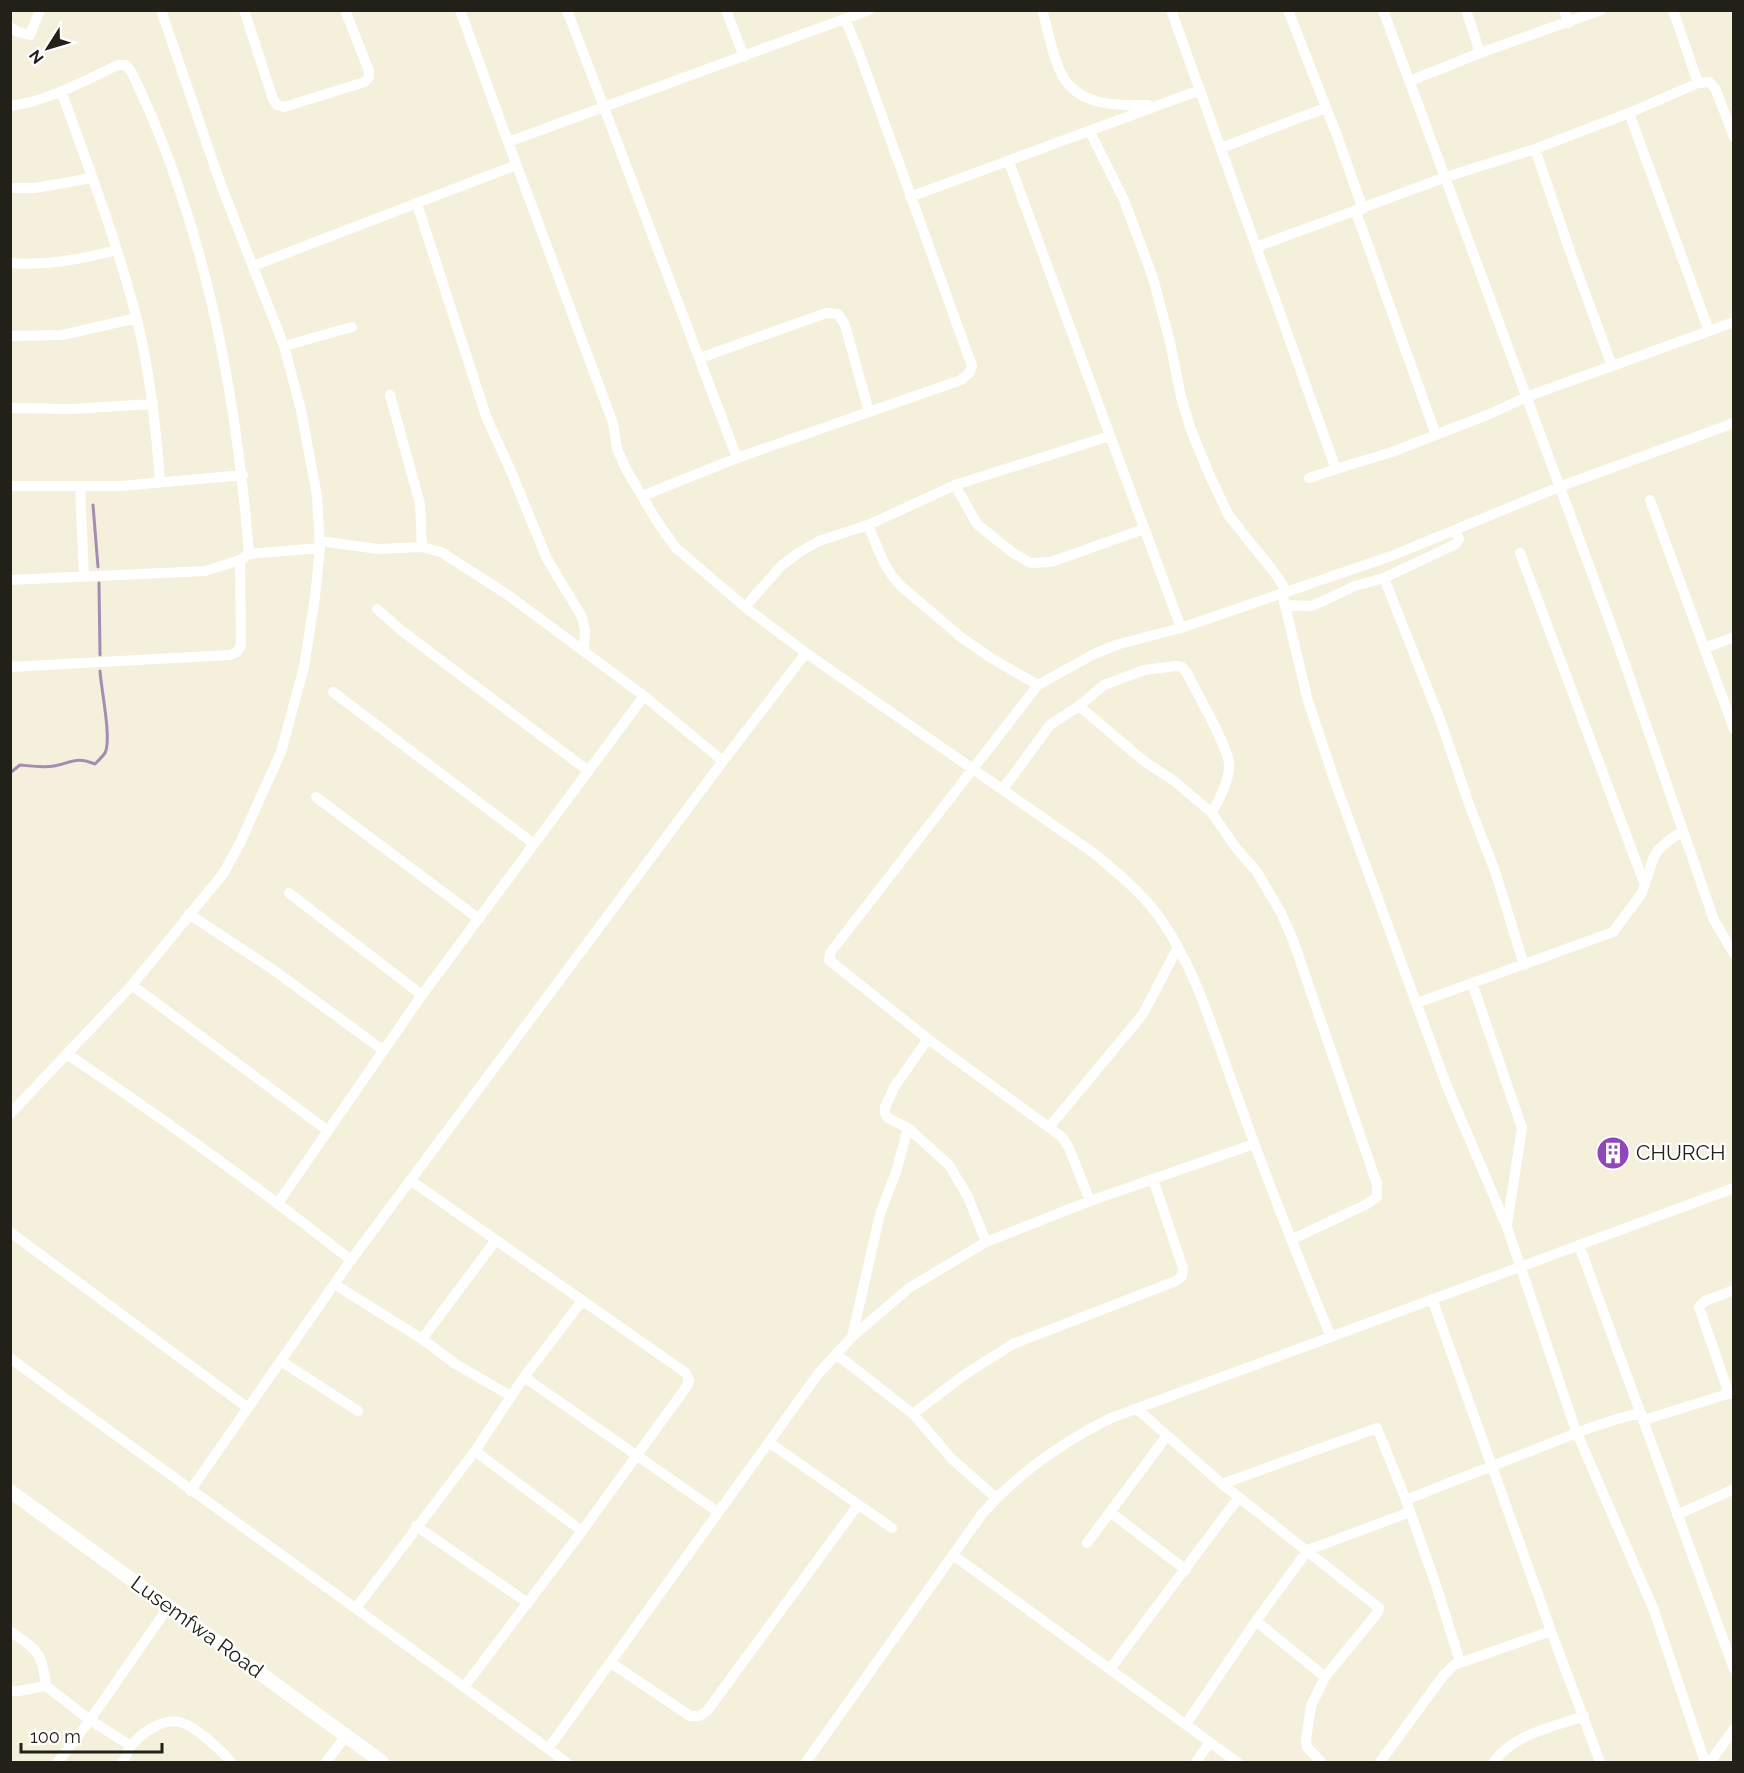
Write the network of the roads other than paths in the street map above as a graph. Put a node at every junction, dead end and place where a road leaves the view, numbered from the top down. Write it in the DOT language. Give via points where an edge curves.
graph roads {
  1 [pos="40,10"];
  2 [pos="161,10"];
  3 [pos="244,10"];
  4 [pos="345,10"];
  5 [pos="460,10"];
  6 [pos="567,10"];
  7 [pos="726,10"];
  8 [pos="869,10"];
  9 [pos="1042,10"];
  10 [pos="1171,10"];
  11 [pos="1288,10"];
  12 [pos="1383,10"];
  13 [pos="1466,10"];
  14 [pos="1564,10"];
  15 [pos="1601,10"];
  16 [pos="1673,10"];
  17 [pos="838,17"];
  18 [pos="1569,23"];
  19 [pos="10,27"];
  20 [pos="1480,53"];
  21 [pos="744,57"];
  22 [pos="1410,81"];
  23 [pos="1698,83"];
  24 [pos="1200,90"];
  25 [pos="61,91"];
  26 [pos="1156,105"];
  27 [pos="10,106"];
  28 [pos="603,108"];
  29 [pos="1325,108"];
  30 [pos="1629,113"];
  31 [pos="1089,132"];
  32 [pos="1734,137"];
  33 [pos="508,142"];
  34 [pos="1221,148"];
  35 [pos="1535,149"];
  36 [pos="1009,162"];
  37 [pos="516,165"];
  38 [pos="1446,177"];
  39 [pos="92,178"];
  40 [pos="10,188"];
  41 [pos="910,197"];
  42 [pos="417,204"];
  43 [pos="1359,210"];
  44 [pos="1256,247"];
  45 [pos="117,250"];
  46 [pos="10,263"];
  47 [pos="253,266"];
  48 [pos="136,318"];
  49 [pos="1734,322"];
  50 [pos="352,327"];
  51 [pos="1709,331"];
  52 [pos="10,336"];
  53 [pos="284,346"];
  54 [pos="700,358"];
  55 [pos="1612,366"];
  56 [pos="390,395"];
  57 [pos="1526,397"];
  58 [pos="153,404"];
  59 [pos="10,408"];
  60 [pos="869,412"];
  61 [pos="1734,423"];
  62 [pos="1436,435"];
  63 [pos="1110,436"];
  64 [pos="737,458"];
  65 [pos="1336,469"];
  66 [pos="243,476"];
  67 [pos="1309,478"];
  68 [pos="160,482"];
  69 [pos="955,485"];
  70 [pos="10,486"];
  71 [pos="80,487"];
  72 [pos="1560,487"];
  73 [pos="642,496"];
  74 [pos="1650,500"];
  75 [pos="868,525"];
  76 [pos="1144,530"];
  77 [pos="1455,530"];
  78 [pos="320,545"];
  79 [pos="422,547"];
  80 [pos="1520,553"];
  81 [pos="245,557"];
  82 [pos="84,575"];
  83 [pos="1384,578"];
  84 [pos="10,580"];
  85 [pos="1284,592"];
  86 [pos="1285,604"];
  87 [pos="745,607"];
  88 [pos="377,609"];
  89 [pos="1181,628"];
  90 [pos="1734,637"];
  91 [pos="1706,648"];
  92 [pos="584,650"];
  93 [pos="806,652"];
  94 [pos="10,667"];
  95 [pos="1038,685"];
  96 [pos="333,692"];
  97 [pos="644,696"];
  98 [pos="1079,706"];
  99 [pos="1734,729"];
  100 [pos="723,761"];
  101 [pos="972,768"];
  102 [pos="587,770"];
  103 [pos="1003,789"];
  104 [pos="316,797"];
  105 [pos="1212,813"];
  106 [pos="1683,832"];
  107 [pos="534,844"];
  108 [pos="1645,885"];
  109 [pos="289,892"];
  110 [pos="189,914"];
  111 [pos="479,919"];
  112 [pos="1178,947"];
  113 [pos="1734,954"];
  114 [pos="1524,965"];
  115 [pos="1473,983"];
  116 [pos="132,985"];
  117 [pos="422,995"];
  118 [pos="1417,1003"];
  119 [pos="928,1039"];
  120 [pos="384,1051"];
  121 [pos="67,1054"];
  122 [pos="10,1113"];
  123 [pos="1050,1126"];
  124 [pos="908,1128"];
  125 [pos="328,1131"];
  126 [pos="1254,1144"];
  127 [pos="1153,1179"];
  128 [pos="410,1180"];
  129 [pos="1734,1188"];
  130 [pos="1090,1201"];
  131 [pos="278,1203"];
  132 [pos="1507,1227"];
  133 [pos="10,1232"];
  134 [pos="496,1240"];
  135 [pos="1291,1240"];
  136 [pos="986,1242"];
  137 [pos="1579,1245"];
  138 [pos="351,1260"];
  139 [pos="1519,1268"];
  140 [pos="334,1284"];
  141 [pos="1734,1290"];
  142 [pos="1432,1299"];
  143 [pos="582,1301"];
  144 [pos="852,1337"];
  145 [pos="1330,1337"];
  146 [pos="422,1339"];
  147 [pos="836,1354"];
  148 [pos="10,1358"];
  149 [pos="280,1361"];
  150 [pos="524,1377"];
  151 [pos="1731,1393"];
  152 [pos="511,1396"];
  153 [pos="248,1408"];
  154 [pos="1137,1409"];
  155 [pos="358,1411"];
  156 [pos="913,1414"];
  157 [pos="1642,1417"];
  158 [pos="1576,1431"];
  159 [pos="1166,1437"];
  160 [pos="770,1443"];
  161 [pos="475,1450"];
  162 [pos="636,1456"];
  163 [pos="1491,1466"];
  164 [pos="1222,1484"];
  165 [pos="1734,1489"];
  166 [pos="10,1491"];
  167 [pos="190,1491"];
  168 [pos="1239,1497"];
  169 [pos="996,1498"];
  170 [pos="1406,1500"];
  171 [pos="858,1505"];
  172 [pos="718,1512"];
  173 [pos="1110,1512"];
  174 [pos="1410,1512"];
  175 [pos="1677,1515"];
  176 [pos="416,1526"];
  177 [pos="892,1528"];
  178 [pos="582,1531"];
  179 [pos="1087,1543"];
  180 [pos="1308,1550"];
  181 [pos="953,1555"];
  182 [pos="1186,1570"];
  183 [pos="528,1603"];
  184 [pos="169,1606"];
  185 [pos="356,1608"];
  186 [pos="1256,1621"];
  187 [pos="10,1631"];
  188 [pos="1551,1631"];
  189 [pos="1460,1662"];
  190 [pos="611,1663"];
  191 [pos="1110,1669"];
  192 [pos="1734,1669"];
  193 [pos="1325,1677"];
  194 [pos="46,1686"];
  195 [pos="464,1687"];
  196 [pos="10,1690"];
  197 [pos="1584,1716"];
  198 [pos="90,1720"];
  199 [pos="1186,1724"];
  200 [pos="1734,1729"];
  201 [pos="346,1736"];
  202 [pos="1210,1742"];
  203 [pos="131,1746"];
  204 [pos="548,1749"];
  205 [pos="58,1762"];
  206 [pos="123,1762"];
  207 [pos="231,1762"];
  208 [pos="326,1762"];
  209 [pos="382,1762"];
  210 [pos="566,1762"];
  211 [pos="806,1762"];
  212 [pos="1196,1762"];
  213 [pos="1237,1762"];
  214 [pos="1321,1762"];
  215 [pos="1380,1762"];
  216 [pos="1494,1762"];
  217 [pos="1600,1762"];
  218 [pos="1705,1762"];
  219 [pos="1710,1762"];
  1 -- 19 [label="street" via="30,35"];
  2 -- 47 [label="street"];
  3 -- 4 [label="street" via="273,99 284,107 365,82 369,77"];
  5 -- 33 [label="street"];
  6 -- 28 [label="street"];
  7 -- 21 [label="street"];
  8 -- 17 [label="street"];
  9 -- 26 [label="street" via="1060,72 1069,87 1081,96 1112,104"];
  10 -- 24 [label="street"];
  11 -- 29 [label="street"];
  12 -- 22 [label="street"];
  13 -- 20 [label="street"];
  14 -- 18 [label="street"];
  15 -- 18 [label="street"];
  16 -- 23 [label="street"];
  17 -- 21 [label="street"];
  17 -- 41 [label="street" via="860,56"];
  18 -- 20 [label="street"];
  20 -- 22 [label="street"];
  21 -- 28 [label="street"];
  22 -- 38 [label="street"];
  23 -- 30 [label="street"];
  23 -- 32 [label="street" via="1709,82 1715,88"];
  24 -- 26 [label="street"];
  24 -- 34 [label="street"];
  25 -- 27 [label="street"];
  25 -- 39 [label="street"];
  25 -- 66 [label="street" via="126,65 144,97 182,198 217,323"];
  26 -- 31 [label="street"];
  28 -- 33 [label="street"];
  28 -- 54 [label="street"];
  29 -- 34 [label="street"];
  29 -- 43 [label="street"];
  30 -- 35 [label="street"];
  30 -- 51 [label="street"];
  31 -- 36 [label="street"];
  31 -- 85 [label="street" via="1124,200 1153,278 1181,397 1209,474 1229,516 1274,572"];
  33 -- 37 [label="street"];
  34 -- 44 [label="street"];
  35 -- 38 [label="street"];
  35 -- 55 [label="street"];
  36 -- 41 [label="street"];
  36 -- 63 [label="street"];
  37 -- 42 [label="street"];
  37 -- 73 [label="street" via="613,423 617,449"];
  38 -- 43 [label="street"];
  38 -- 57 [label="street"];
  39 -- 40 [label="street" via="35,188"];
  39 -- 45 [label="street"];
  41 -- 60 [label="street" via="972,366 961,380"];
  42 -- 47 [label="street"];
  42 -- 92 [label="street" via="487,419 547,559 582,617"];
  43 -- 44 [label="street"];
  43 -- 62 [label="street"];
  44 -- 65 [label="street"];
  45 -- 46 [label="street" via="82,259"];
  45 -- 48 [label="street"];
  47 -- 53 [label="street"];
  48 -- 52 [label="street" via="63,335"];
  48 -- 58 [label="street"];
  49 -- 51 [label="street"];
  50 -- 53 [label="street"];
  51 -- 55 [label="street"];
  53 -- 78 [label="street" via="312,461"];
  54 -- 60 [label="street" via="826,313 838,314"];
  54 -- 64 [label="street"];
  55 -- 57 [label="street"];
  56 -- 79 [label="street" via="420,504"];
  57 -- 62 [label="street"];
  57 -- 72 [label="street"];
  58 -- 59 [label="street"];
  58 -- 68 [label="street"];
  60 -- 64 [label="street"];
  61 -- 72 [label="street"];
  62 -- 65 [label="street"];
  63 -- 69 [label="street"];
  63 -- 76 [label="street"];
  64 -- 73 [label="street"];
  65 -- 67 [label="street"];
  66 -- 68 [label="street"];
  66 -- 81 [label="street"];
  68 -- 71 [label="street"];
  69 -- 75 [label="street"];
  69 -- 76 [label="street" via="977,524 1031,563 1051,562"];
  70 -- 71 [label="street"];
  71 -- 82 [label="street"];
  72 -- 77 [label="street"];
  72 -- 106 [label="street"];
  73 -- 87 [label="street" via="676,548"];
  74 -- 91 [label="street"];
  75 -- 87 [label="street" via="819,540 798,553 780,567"];
  75 -- 95 [label="street" via="883,561 902,587 962,638"];
  76 -- 89 [label="street"];
  77 -- 83 [label="street" via="1459,539 1456,544"];
  77 -- 85 [label="street"];
  78 -- 79 [label="street"];
  78 -- 81 [label="street"];
  78 -- 110 [label="street" via="304,667 281,752 223,874"];
  79 -- 92 [label="street" via="456,561"];
  80 -- 108 [label="street"];
  81 -- 82 [label="street" via="205,571"];
  81 -- 94 [label="street" via="241,645 237,652"];
  82 -- 84 [label="street"];
  83 -- 86 [label="street" via="1311,606"];
  83 -- 114 [label="street" via="1495,871"];
  85 -- 86 [label="street"];
  85 -- 89 [label="street"];
  86 -- 118 [label="street" via="1318,733"];
  87 -- 93 [label="street"];
  88 -- 102 [label="street"];
  89 -- 95 [label="street" via="1119,644"];
  90 -- 91 [label="street"];
  91 -- 99 [label="street"];
  92 -- 97 [label="street"];
  93 -- 100 [label="street"];
  93 -- 101 [label="street"];
  95 -- 101 [label="street"];
  96 -- 107 [label="street"];
  97 -- 100 [label="street"];
  97 -- 102 [label="street"];
  98 -- 103 [label="street" via="1050,725"];
  98 -- 105 [label="street"];
  98 -- 105 [label="street" via="1104,685 1123,677 1144,670 1182,667 1229,764 1226,782"];
  100 -- 128 [label="street"];
  101 -- 103 [label="street"];
  101 -- 119 [label="street" via="830,953 835,966"];
  102 -- 107 [label="street"];
  103 -- 112 [label="street" via="1128,882 1161,919"];
  104 -- 111 [label="street"];
  105 -- 135 [label="street" via="1257,872 1281,913 1377,1184 1377,1197 1367,1204"];
  106 -- 108 [label="street" via="1658,850"];
  106 -- 113 [label="street" via="1719,932"];
  107 -- 111 [label="street"];
  108 -- 114 [label="street" via="1613,932"];
  109 -- 117 [label="street"];
  110 -- 116 [label="street"];
  110 -- 120 [label="street"];
  111 -- 117 [label="street"];
  112 -- 123 [label="street" via="1143,1014"];
  112 -- 126 [label="street" via="1199,992"];
  114 -- 115 [label="street"];
  115 -- 118 [label="street"];
  115 -- 132 [label="street" via="1522,1128"];
  116 -- 121 [label="street"];
  116 -- 125 [label="street"];
  117 -- 120 [label="street"];
  118 -- 132 [label="street"];
  119 -- 123 [label="street"];
  119 -- 124 [label="street" via="885,1107 888,1118"];
  120 -- 125 [label="street"];
  121 -- 122 [label="street"];
  121 -- 131 [label="street"];
  123 -- 130 [label="street" via="1066,1142"];
  124 -- 136 [label="street" via="959,1179"];
  124 -- 144 [label="street" via="880,1214"];
  125 -- 131 [label="street"];
  126 -- 127 [label="street"];
  126 -- 135 [label="street"];
  127 -- 130 [label="street"];
  127 -- 156 [label="street" via="1183,1268 1182,1276 1013,1344"];
  128 -- 134 [label="street"];
  128 -- 138 [label="street"];
  129 -- 137 [label="street"];
  130 -- 136 [label="street"];
  131 -- 138 [label="street"];
  132 -- 139 [label="street"];
  133 -- 153 [label="street"];
  134 -- 143 [label="street"];
  134 -- 146 [label="street"];
  135 -- 145 [label="street"];
  136 -- 144 [label="street" via="909,1288"];
  137 -- 139 [label="street"];
  137 -- 157 [label="street"];
  138 -- 140 [label="street"];
  139 -- 142 [label="street"];
  139 -- 158 [label="street"];
  140 -- 146 [label="street"];
  140 -- 149 [label="street"];
  141 -- 151 [label="street" via="1699,1306"];
  142 -- 145 [label="street"];
  142 -- 163 [label="street"];
  143 -- 150 [label="street"];
  143 -- 162 [label="street" via="686,1373 689,1381"];
  144 -- 147 [label="street"];
  145 -- 154 [label="street"];
  146 -- 152 [label="street" via="457,1365"];
  147 -- 156 [label="street"];
  147 -- 160 [label="street"];
  148 -- 167 [label="street"];
  149 -- 153 [label="street"];
  149 -- 155 [label="street"];
  150 -- 152 [label="street"];
  150 -- 162 [label="street"];
  151 -- 157 [label="street"];
  152 -- 161 [label="street"];
  153 -- 167 [label="street"];
  154 -- 159 [label="street"];
  154 -- 169 [label="street" via="1112,1418 1053,1451"];
  156 -- 169 [label="street" via="952,1459"];
  157 -- 158 [label="street" via="1611,1419"];
  157 -- 175 [label="street"];
  158 -- 163 [label="street"];
  158 -- 218 [label="street" via="1653,1608"];
  159 -- 164 [label="street"];
  159 -- 173 [label="street"];
  160 -- 171 [label="street"];
  160 -- 172 [label="street"];
  161 -- 176 [label="street"];
  161 -- 178 [label="street"];
  162 -- 172 [label="street"];
  162 -- 178 [label="street"];
  163 -- 170 [label="street"];
  163 -- 188 [label="street"];
  164 -- 168 [label="street"];
  164 -- 170 [label="street" via="1377,1428"];
  165 -- 175 [label="street"];
  166 -- 184 [label="street, Lusemfwa Road"];
  167 -- 185 [label="street"];
  168 -- 180 [label="street"];
  168 -- 182 [label="street"];
  169 -- 181 [label="street"];
  170 -- 174 [label="street"];
  171 -- 177 [label="street"];
  171 -- 190 [label="street" via="699,1716 690,1716"];
  172 -- 190 [label="street"];
  173 -- 179 [label="street"];
  173 -- 182 [label="street"];
  174 -- 180 [label="street"];
  174 -- 189 [label="street"];
  175 -- 192 [label="street"];
  176 -- 183 [label="street"];
  176 -- 185 [label="street"];
  178 -- 183 [label="street"];
  180 -- 186 [label="street"];
  180 -- 193 [label="street" via="1379,1608"];
  181 -- 191 [label="street"];
  181 -- 211 [label="street"];
  182 -- 191 [label="street"];
  183 -- 195 [label="street"];
  184 -- 198 [label="street"];
  184 -- 201 [label="street, Lusemfwa Road"];
  185 -- 195 [label="street"];
  186 -- 193 [label="street"];
  186 -- 199 [label="street"];
  187 -- 194 [label="street" via="41,1658"];
  188 -- 189 [label="street"];
  188 -- 197 [label="street"];
  189 -- 215 [label="street" via="1443,1676"];
  190 -- 204 [label="street"];
  191 -- 199 [label="street"];
  193 -- 214 [label="street" via="1311,1706 1306,1740 1307,1747"];
  194 -- 196 [label="street"];
  194 -- 198 [label="street"];
  195 -- 204 [label="street"];
  197 -- 216 [label="street" via="1517,1740"];
  197 -- 217 [label="street"];
  198 -- 203 [label="street"];
  198 -- 205 [label="street"];
  199 -- 202 [label="street"];
  200 -- 219 [label="street"];
  201 -- 208 [label="street"];
  201 -- 209 [label="street, Lusemfwa Road"];
  202 -- 212 [label="street"];
  202 -- 213 [label="street"];
  203 -- 206 [label="street"];
  203 -- 207 [label="street" via="163,1723 183,1723"];
  204 -- 210 [label="street"];
}
